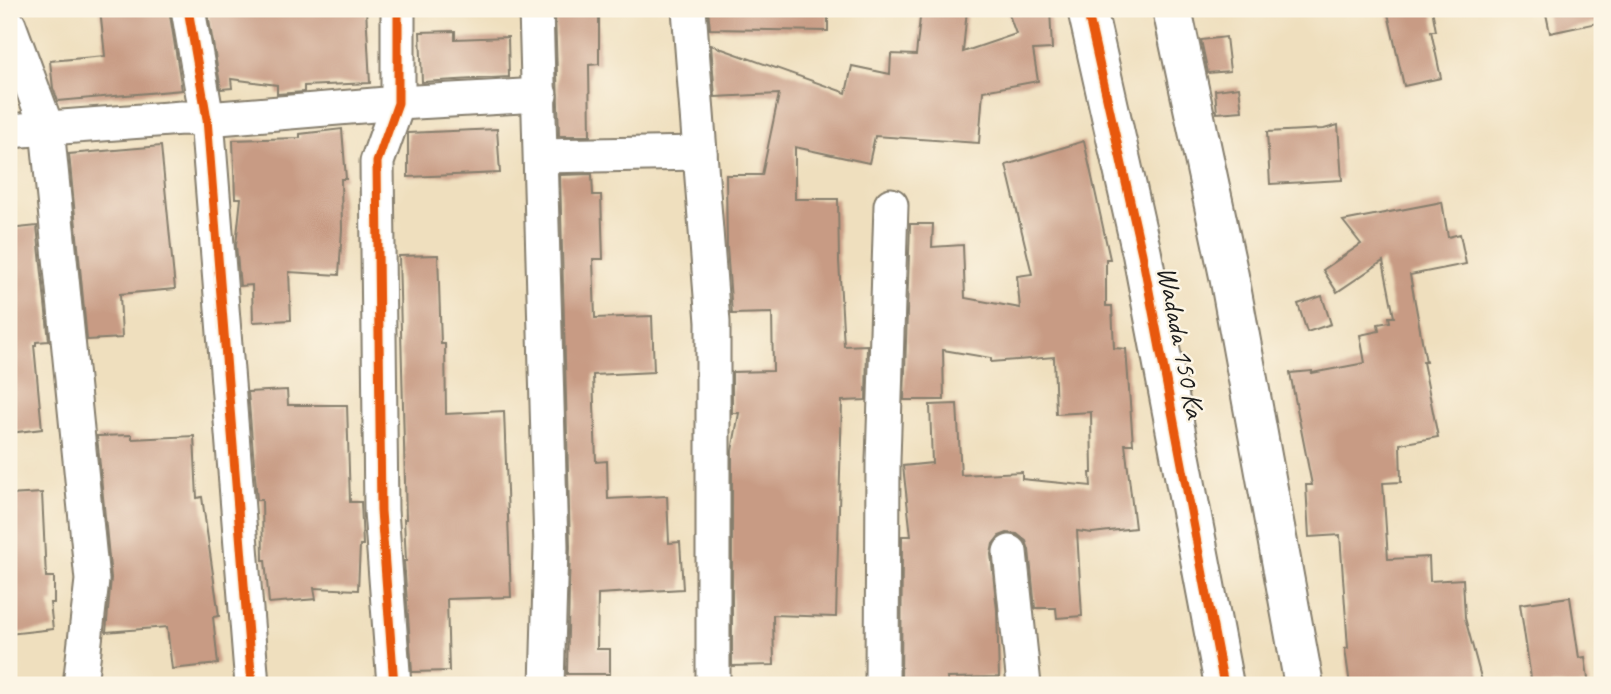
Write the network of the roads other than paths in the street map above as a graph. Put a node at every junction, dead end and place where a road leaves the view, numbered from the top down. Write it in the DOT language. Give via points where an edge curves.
graph roads {
  1 [pos="188,9"];
  2 [pos="398,9"];
  3 [pos="536,9"];
  4 [pos="689,9"];
  5 [pos="1087,9"];
  6 [pos="1172,9"];
  7 [pos="9,25"];
  8 [pos="540,95"];
  9 [pos="398,103"];
  10 [pos="207,119"];
  11 [pos="47,128"];
  12 [pos="9,131"];
  13 [pos="700,153"];
  14 [pos="541,156"];
  15 [pos="891,205"];
  16 [pos="1010,552"];
  17 [pos="80,685"];
  18 [pos="252,685"];
  19 [pos="394,685"];
  20 [pos="547,685"];
  21 [pos="713,685"];
  22 [pos="883,685"];
  23 [pos="1024,685"];
  24 [pos="1224,685"];
  25 [pos="1304,685"];
  1 -- 10 [label="street"];
  2 -- 9 [label="street"];
  3 -- 8 [label="street"];
  4 -- 13 [label="street"];
  5 -- 24 [label="street, Wadada 150 Ka" via="1142,254"];
  6 -- 25 [label="street, Wadada 150 Ka" via="1229,276"];
  7 -- 11 [label="street"];
  8 -- 9 [label="street"];
  8 -- 14 [label="street"];
  9 -- 10 [label="street"];
  9 -- 19 [label="street" via="377,162 381,511"];
  10 -- 11 [label="street"];
  10 -- 18 [label="street"];
  11 -- 12 [label="street"];
  11 -- 17 [label="street" via="92,580"];
  13 -- 14 [label="street"];
  13 -- 21 [label="street" via="713,321"];
  14 -- 20 [label="street" via="551,547"];
  15 -- 22 [label="street" via="883,461"];
  16 -- 23 [label="street"];
}
